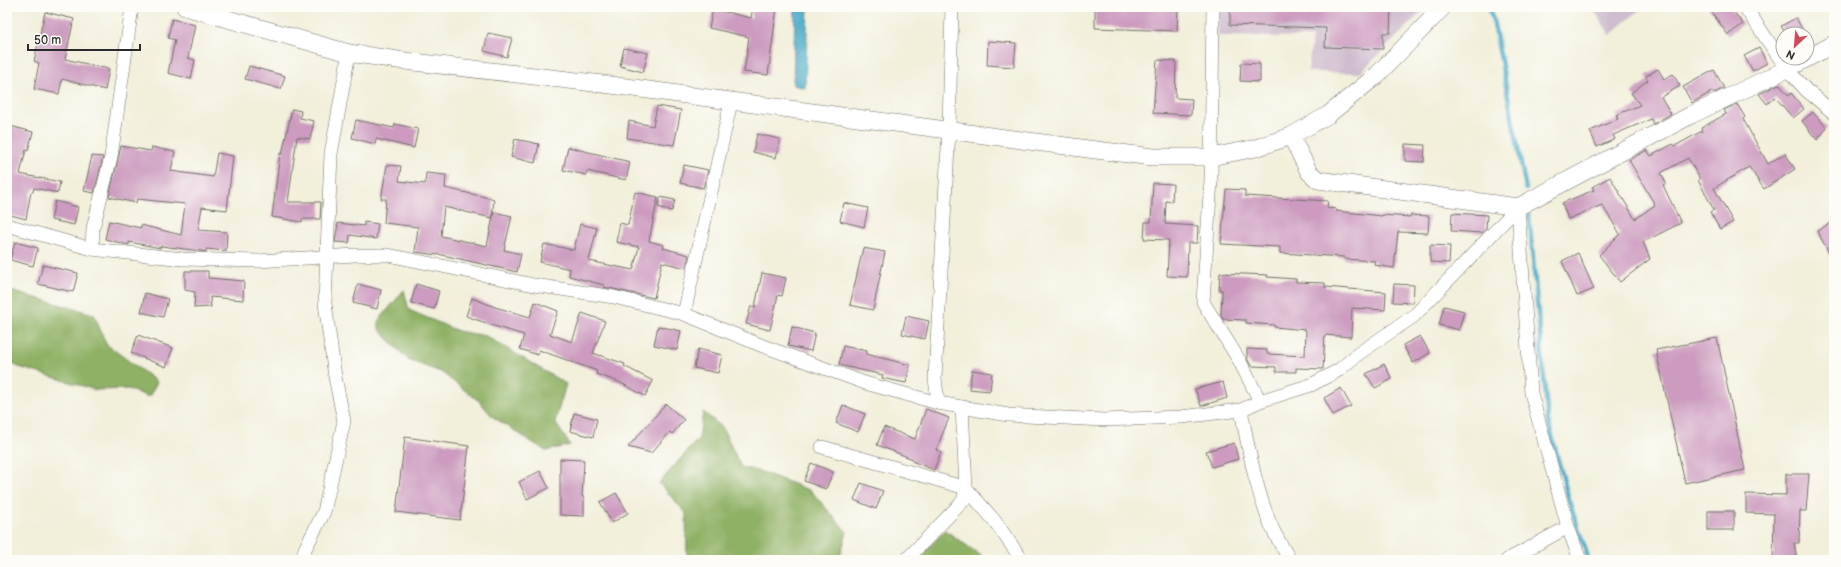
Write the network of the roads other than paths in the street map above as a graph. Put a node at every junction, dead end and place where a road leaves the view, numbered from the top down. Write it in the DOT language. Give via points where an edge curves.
graph roads {
  1 [pos="132,7"];
  2 [pos="185,7"];
  3 [pos="952,7"];
  4 [pos="1213,7"];
  5 [pos="1443,7"];
  6 [pos="1745,7"];
  7 [pos="1834,44"];
  8 [pos="349,53"];
  9 [pos="1787,69"];
  10 [pos="731,102"];
  11 [pos="1834,113"];
  12 [pos="949,130"];
  13 [pos="1291,136"];
  14 [pos="1211,157"];
  15 [pos="1518,207"];
  16 [pos="7,225"];
  17 [pos="92,249"];
  18 [pos="328,257"];
  19 [pos="684,314"];
  20 [pos="1260,401"];
  21 [pos="938,403"];
  22 [pos="962,408"];
  23 [pos="1241,410"];
  24 [pos="822,447"];
  25 [pos="966,488"];
  26 [pos="1568,527"];
  27 [pos="302,560"];
  28 [pos="906,560"];
  29 [pos="1022,560"];
  30 [pos="1290,560"];
  31 [pos="1508,560"];
  32 [pos="1580,560"];
  1 -- 17 [label="street" via="111,157 93,228"];
  2 -- 8 [label="street"];
  3 -- 12 [label="street"];
  4 -- 14 [label="street"];
  5 -- 13 [label="street" via="1377,75 1328,115"];
  6 -- 9 [label="street"];
  7 -- 9 [label="street"];
  8 -- 10 [label="street"];
  8 -- 18 [label="street" via="331,154"];
  9 -- 11 [label="street" via="1806,90"];
  9 -- 15 [label="street" via="1692,115"];
  10 -- 12 [label="street"];
  10 -- 19 [label="street"];
  12 -- 14 [label="street" via="1153,156"];
  12 -- 21 [label="street" via="935,378"];
  13 -- 14 [label="street" via="1256,148"];
  13 -- 15 [label="street" via="1309,172 1318,180"];
  14 -- 20 [label="street" via="1203,302 1239,360"];
  15 -- 20 [label="street" via="1414,316 1332,374 1311,385"];
  15 -- 26 [label="street" via="1531,393"];
  16 -- 17 [label="street"];
  17 -- 18 [label="street" via="224,261"];
  18 -- 19 [label="street" via="388,255 534,285 614,297"];
  18 -- 27 [label="street" via="325,303 344,422 324,512"];
  19 -- 21 [label="street" via="763,346 864,382"];
  20 -- 23 [label="street"];
  21 -- 22 [label="street"];
  22 -- 23 [label="street" via="1008,415 1104,420 1181,417"];
  22 -- 25 [label="street"];
  23 -- 30 [label="street" via="1262,503"];
  24 -- 25 [label="street"];
  25 -- 28 [label="street" via="963,501"];
  25 -- 29 [label="street" via="994,520"];
  26 -- 31 [label="street"];
  26 -- 32 [label="street"];
}
